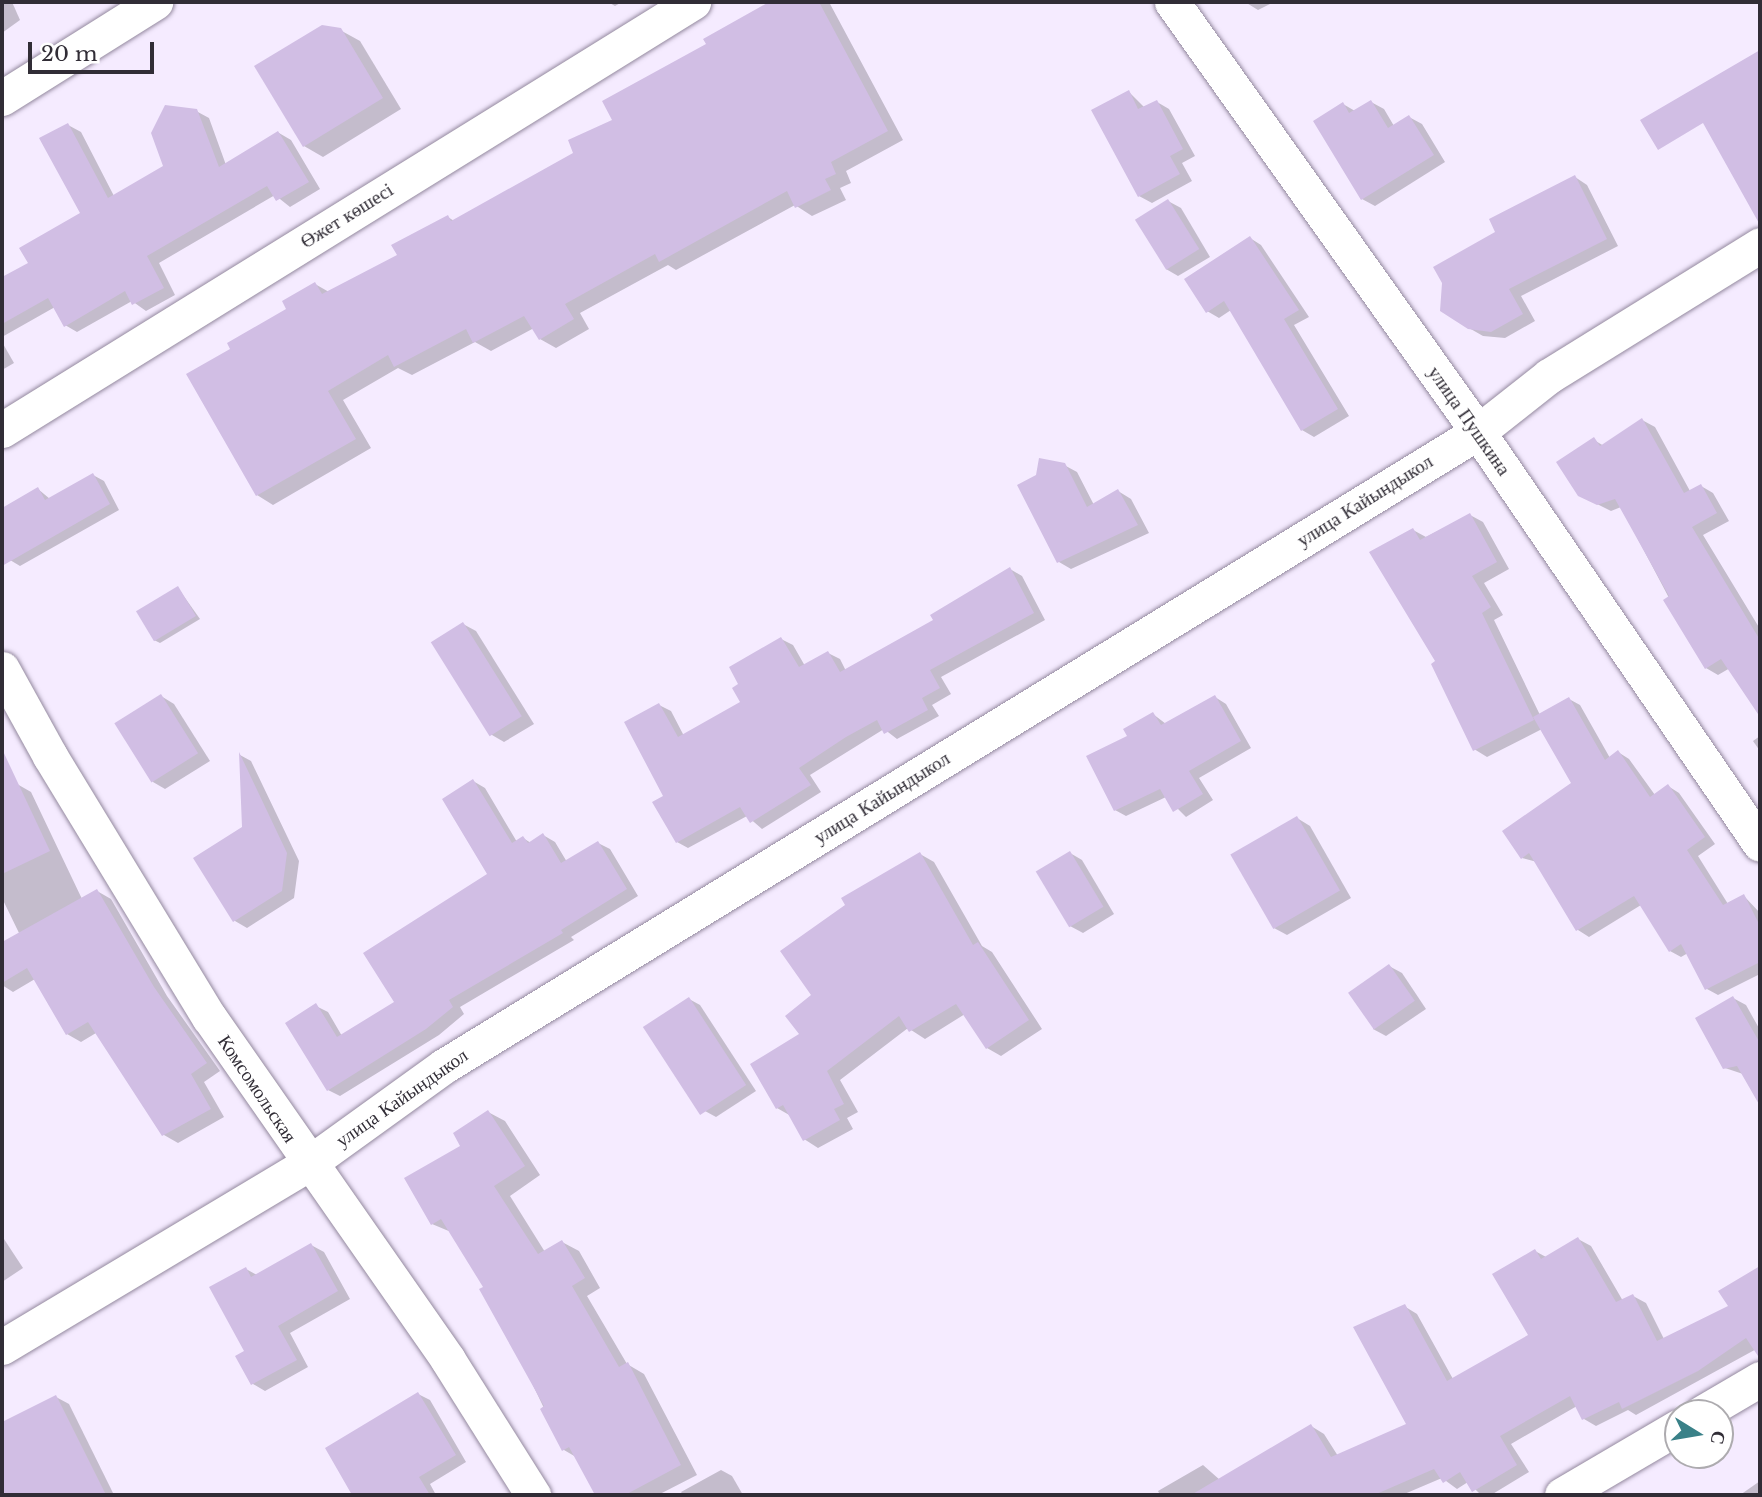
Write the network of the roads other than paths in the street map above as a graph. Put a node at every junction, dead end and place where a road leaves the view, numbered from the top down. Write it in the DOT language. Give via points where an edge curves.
graph roads {
  1 [pos="155,2"];
  2 [pos="693,2"];
  3 [pos="1172,2"];
  4 [pos="2,98"];
  5 [pos="1760,245"];
  6 [pos="2,429"];
  7 [pos="1478,432"];
  8 [pos="2,668"];
  9 [pos="1760,844"];
  10 [pos="308,1164"];
  11 [pos="2,1347"];
  12 [pos="1760,1379"];
  13 [pos="1726,1399"];
  14 [pos="1664,1435"];
  15 [pos="533,1495"];
  16 [pos="1562,1495"];
  1 -- 4 [label="street"];
  2 -- 6 [label="street, Өжет көшесі"];
  3 -- 7 [label="street, улица Пушкина"];
  5 -- 7 [label="street, улица Кайындыкол" via="1549,376"];
  7 -- 9 [label="street, улица Пушкина"];
  7 -- 10 [label="street, улица Кайындыкол" via="444,1066"];
  8 -- 10 [label="street, Комсомольская" via="50,756 209,1017"];
  10 -- 11 [label="street, улица Кайындыкол"];
  10 -- 15 [label="street, Комсомольская" via="449,1360"];
  12 -- 13 [label="street"];
  14 -- 16 [label="street"];
}
